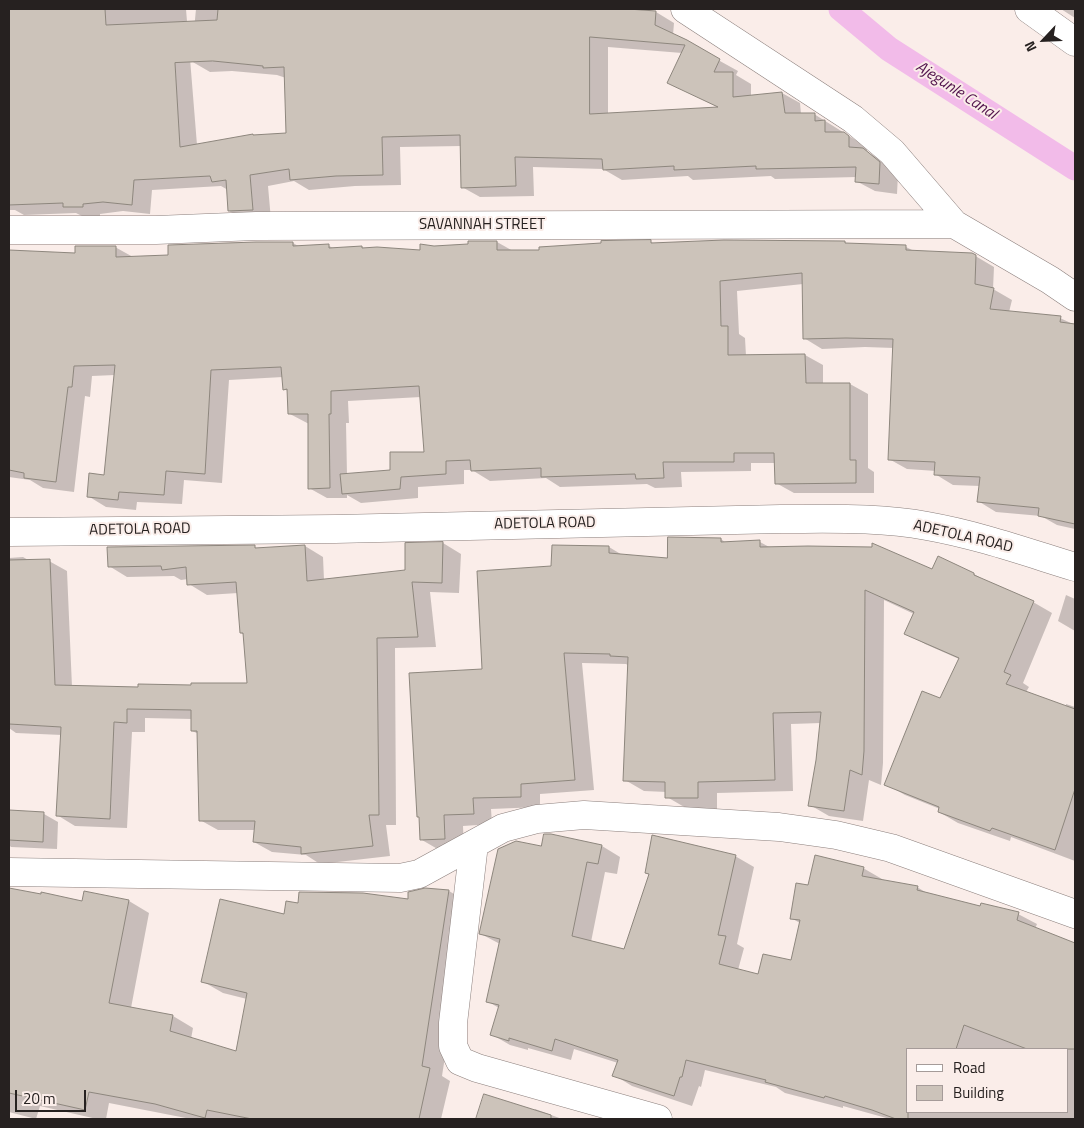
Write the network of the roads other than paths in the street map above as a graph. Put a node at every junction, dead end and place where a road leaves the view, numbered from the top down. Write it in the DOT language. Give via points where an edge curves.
graph roads {
  1 [pos="686,9"];
  2 [pos="1028,9"];
  3 [pos="1075,42"];
  4 [pos="954,224"];
  5 [pos="9,230"];
  6 [pos="1075,298"];
  7 [pos="9,532"];
  8 [pos="1075,567"];
  9 [pos="474,844"];
  10 [pos="9,872"];
  11 [pos="1075,914"];
  12 [pos="658,1119"];
  1 -- 4 [label="street" via="853,120 892,152"];
  2 -- 3 [label="street"];
  4 -- 5 [label="street, SAVANNAH STREET"];
  4 -- 6 [label="street"];
  7 -- 8 [label="street, ADETOLA ROAD" via="856,519 925,526 986,538"];
  9 -- 10 [label="street" via="419,874 400,878"];
  9 -- 11 [label="street" via="503,828 537,819 584,815 779,827 836,835 891,848"];
  9 -- 12 [label="street" via="453,1023 453,1046 460,1061"];
}
